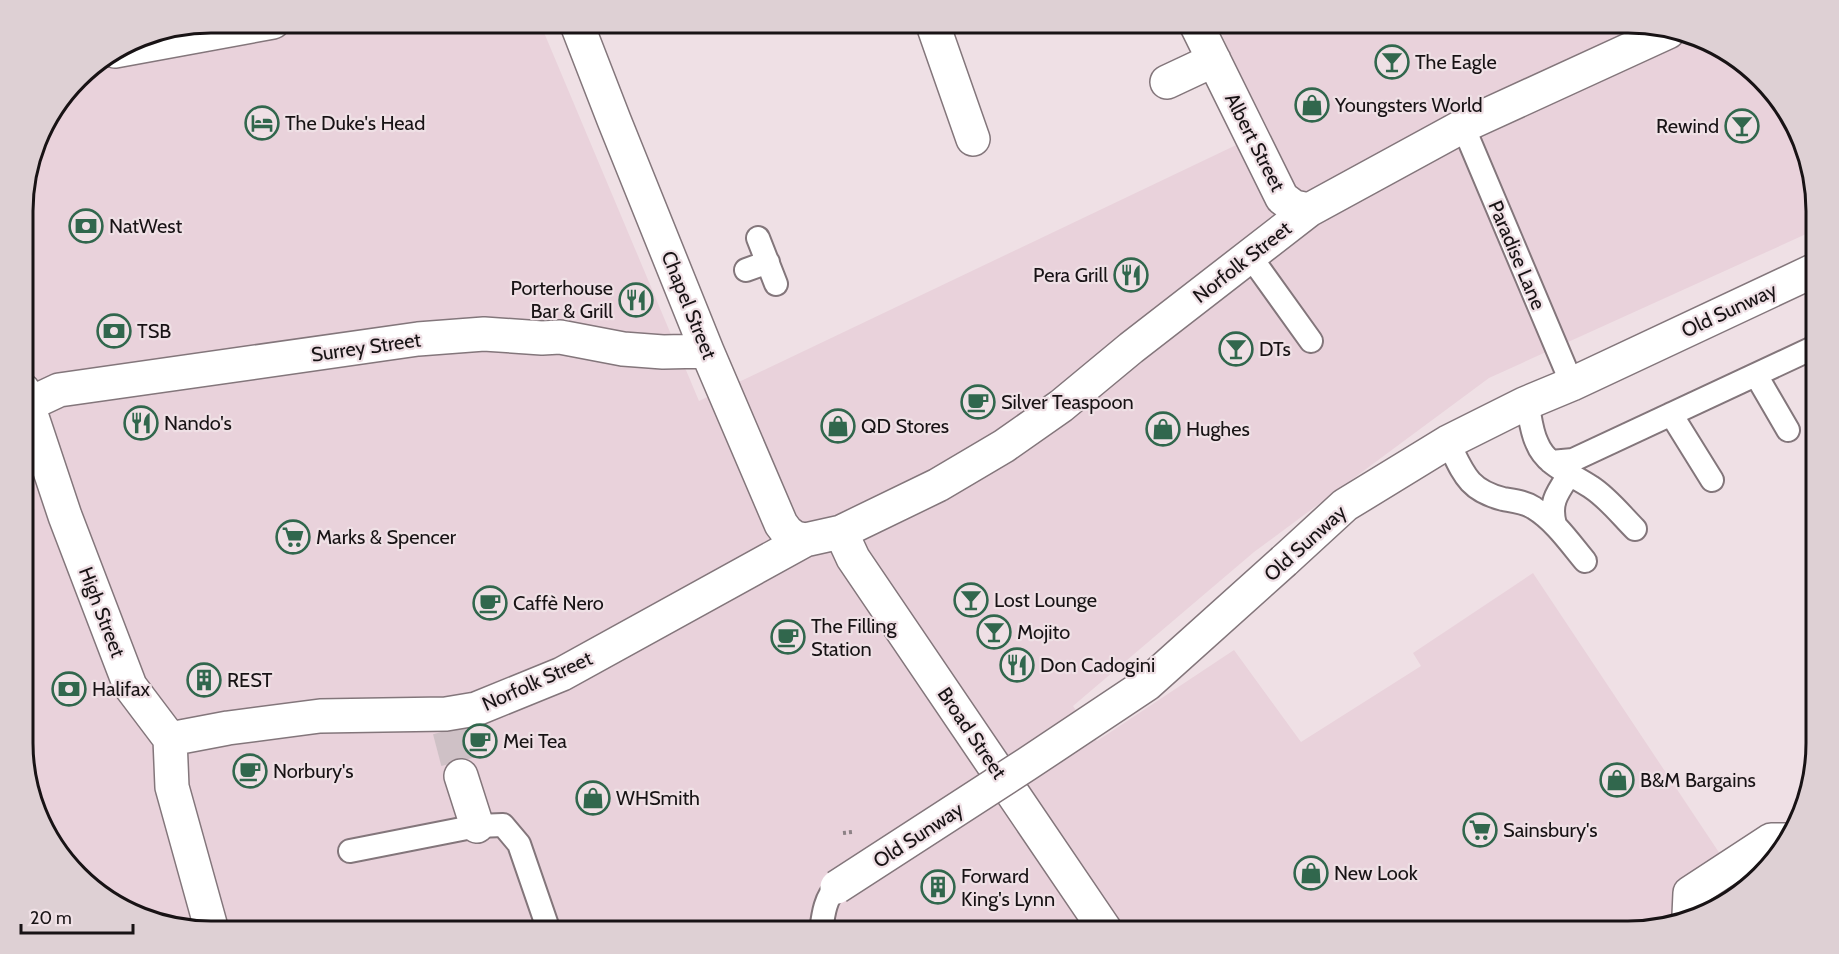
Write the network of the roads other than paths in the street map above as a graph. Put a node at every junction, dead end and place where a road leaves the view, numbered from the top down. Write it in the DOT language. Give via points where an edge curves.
graph roads {
  1 [pos="213,33"];
  2 [pos="581,33"];
  3 [pos="936,33"];
  4 [pos="1200,33"];
  5 [pos="1660,36"];
  6 [pos="149,45"];
  7 [pos="1214,60"];
  8 [pos="1167,82"];
  9 [pos="1462,126"];
  10 [pos="973,139"];
  11 [pos="1309,210"];
  12 [pos="758,238"];
  13 [pos="1250,256"];
  14 [pos="768,262"];
  15 [pos="746,270"];
  16 [pos="1806,274"];
  17 [pos="776,284"];
  18 [pos="1311,341"];
  19 [pos="707,351"];
  20 [pos="1806,351"];
  21 [pos="1756,375"];
  22 [pos="1572,384"];
  23 [pos="33,396"];
  24 [pos="1527,402"];
  25 [pos="1671,414"];
  26 [pos="33,418"];
  27 [pos="1788,430"];
  28 [pos="1448,442"];
  29 [pos="1551,462"];
  30 [pos="1569,476"];
  31 [pos="1712,480"];
  32 [pos="1555,525"];
  33 [pos="1635,529"];
  34 [pos="841,532"];
  35 [pos="805,540"];
  36 [pos="1585,561"];
  37 [pos="170,739"];
  38 [pos="461,776"];
  39 [pos="477,826"];
  40 [pos="1777,840"];
  41 [pos="350,851"];
  42 [pos="837,887"];
  43 [pos="1689,910"];
  44 [pos="209,921"];
  45 [pos="546,921"];
  46 [pos="823,921"];
  47 [pos="1099,921"];
  1 -- 6 [label="street"];
  2 -- 19 [label="street, Chapel Street" via="694,291"];
  3 -- 10 [label="street"];
  4 -- 7 [label="street, Albert Street"];
  5 -- 9 [label="street, Norfolk Street"];
  7 -- 8 [label="street"];
  7 -- 11 [label="street, Albert Street" via="1282,198 1294,207"];
  9 -- 11 [label="street, Norfolk Street"];
  9 -- 22 [label="lane, Paradise Lane"];
  11 -- 13 [label="street, Norfolk Street"];
  12 -- 14 [label="lane"];
  13 -- 18 [label="lane"];
  13 -- 34 [label="street, Norfolk Street" via="1004,447"];
  14 -- 15 [label="lane"];
  14 -- 17 [label="lane"];
  16 -- 22 [label="street, Old Sunway"];
  19 -- 23 [label="street, Surrey Street" via="623,350 560,337 484,334 418,339"];
  19 -- 35 [label="street, Chapel Street" via="781,524 795,538"];
  20 -- 21 [label="lane"];
  21 -- 25 [label="lane"];
  21 -- 27 [label="lane"];
  22 -- 24 [label="street, Old Sunway"];
  24 -- 28 [label="street, Old Sunway"];
  24 -- 29 [label="lane" via="1536,443"];
  25 -- 29 [label="lane" via="1573,460"];
  25 -- 31 [label="lane"];
  26 -- 37 [label="street, High Street" via="130,686"];
  28 -- 32 [label="lane" via="1466,478 1479,490 1527,504"];
  28 -- 42 [label="street, Old Sunway, bridge" via="1345,505 1147,684"];
  29 -- 30 [label="lane"];
  30 -- 32 [label="lane" via="1555,496"];
  30 -- 33 [label="lane" via="1601,494"];
  32 -- 36 [label="lane"];
  34 -- 35 [label="street"];
  34 -- 47 [label="street, Broad Street" via="853,558"];
  35 -- 37 [label="street, Norfolk Street" via="562,674 448,722 320,716"];
  37 -- 44 [label="street" via="172,787"];
  38 -- 39 [label="street"];
  39 -- 41 [label="lane"];
  39 -- 45 [label="lane" via="503,825 519,844"];
  40 -- 43 [label="street" via="1771,840 1690,892"];
  42 -- 46 [label="lane" via="826,904"];
}
